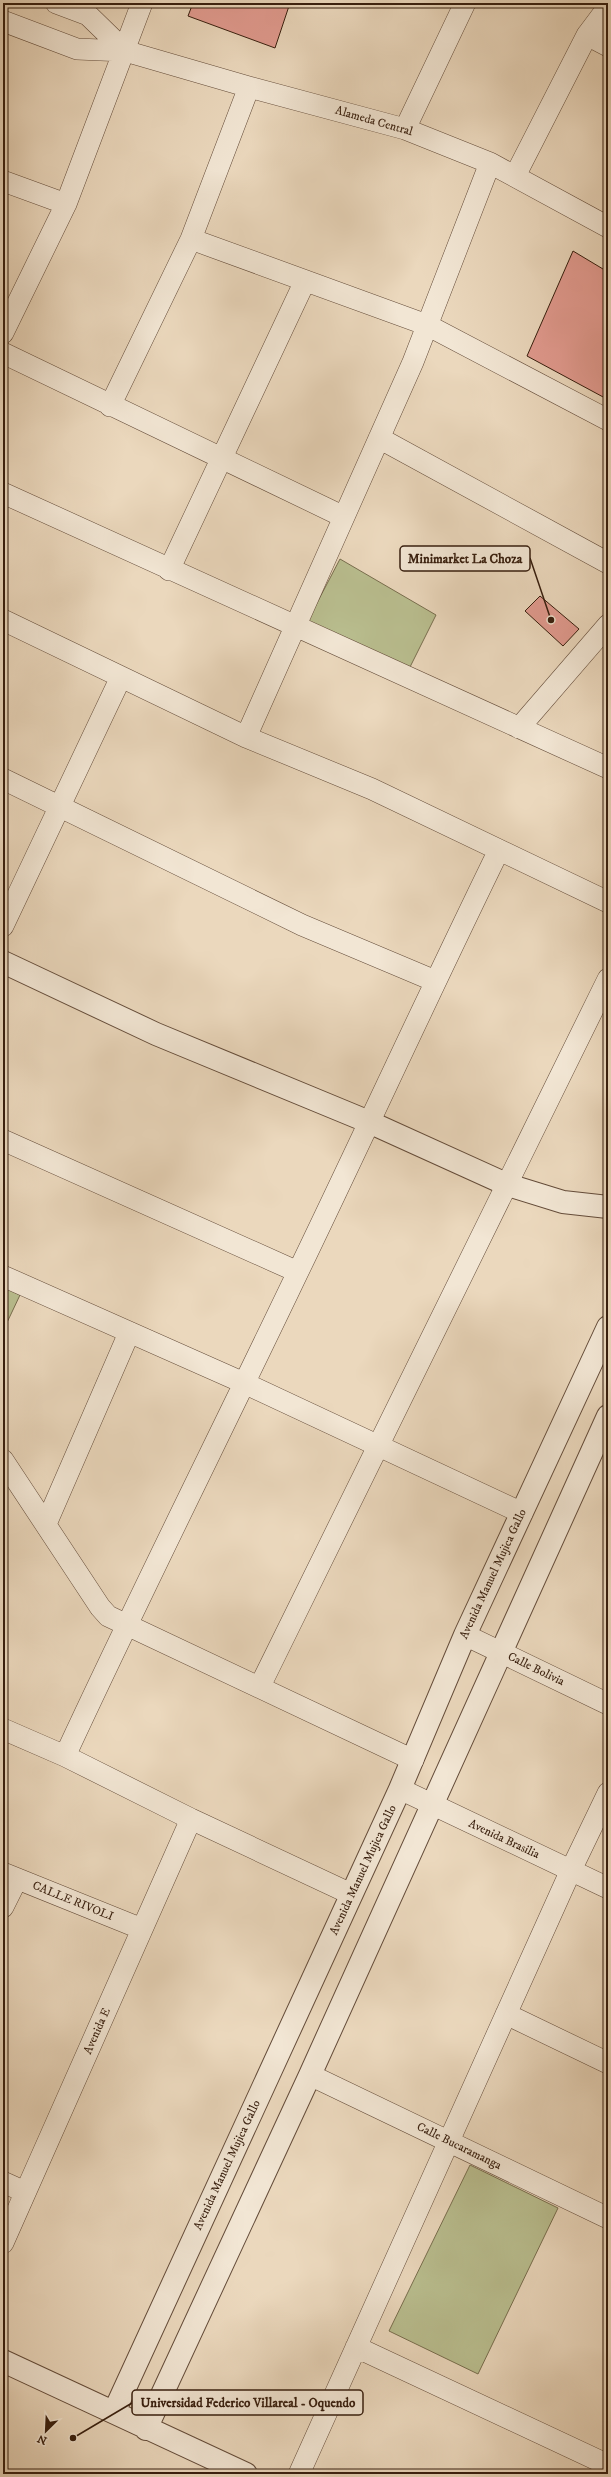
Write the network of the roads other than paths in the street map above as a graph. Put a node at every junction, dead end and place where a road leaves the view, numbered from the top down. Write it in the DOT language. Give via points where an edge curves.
graph roads {
  1 [pos="56,3"];
  2 [pos="142,3"];
  3 [pos="465,3"];
  4 [pos="608,7"];
  5 [pos="3,22"];
  6 [pos="587,35"];
  7 [pos="608,46"];
  8 [pos="125,51"];
  9 [pos="249,87"];
  10 [pos="405,129"];
  11 [pos="490,163"];
  12 [pos="515,176"];
  13 [pos="3,180"];
  14 [pos="66,204"];
  15 [pos="608,227"];
  16 [pos="192,239"];
  17 [pos="305,281"];
  18 [pos="5,323"];
  19 [pos="427,325"];
  20 [pos="3,353"];
  21 [pos="110,406"];
  22 [pos="608,420"];
  23 [pos="379,438"];
  24 [pos="221,460"];
  25 [pos="3,493"];
  26 [pos="344,517"];
  27 [pos="608,563"];
  28 [pos="170,570"];
  29 [pos="3,620"];
  30 [pos="608,625"];
  31 [pos="295,627"];
  32 [pos="121,677"];
  33 [pos="519,728"];
  34 [pos="246,737"];
  35 [pos="608,768"];
  36 [pos="3,779"];
  37 [pos="61,808"];
  38 [pos="500,850"];
  39 [pos="608,902"];
  40 [pos="3,926"];
  41 [pos="3,962"];
  42 [pos="608,979"];
  43 [pos="435,981"];
  44 [pos="368,1122"];
  45 [pos="3,1140"];
  46 [pos="508,1185"];
  47 [pos="608,1207"];
  48 [pos="298,1272"];
  49 [pos="3,1276"];
  50 [pos="608,1327"];
  51 [pos="129,1333"];
  52 [pos="244,1383"];
  53 [pos="608,1416"];
  54 [pos="376,1446"];
  55 [pos="3,1460"];
  56 [pos="522,1513"];
  57 [pos="46,1524"];
  58 [pos="126,1624"];
  59 [pos="465,1635"];
  60 [pos="500,1652"];
  61 [pos="260,1686"];
  62 [pos="608,1704"];
  63 [pos="3,1729"];
  64 [pos="65,1756"];
  65 [pos="413,1760"];
  66 [pos="400,1789"];
  67 [pos="608,1793"];
  68 [pos="432,1804"];
  69 [pos="191,1819"];
  70 [pos="570,1870"];
  71 [pos="10,1876"];
  72 [pos="608,1888"];
  73 [pos="352,1894"];
  74 [pos="3,1907"];
  75 [pos="142,1929"];
  76 [pos="506,2014"];
  77 [pos="608,2063"];
  78 [pos="310,2075"];
  79 [pos="448,2141"];
  80 [pos="3,2182"];
  81 [pos="25,2192"];
  82 [pos="608,2218"];
  83 [pos="3,2243"];
  84 [pos="356,2347"];
  85 [pos="3,2361"];
  86 [pos="114,2412"];
  87 [pos="146,2429"];
  88 [pos="608,2465"];
  89 [pos="246,2474"];
  90 [pos="299,2474"];
  1 -- 8 [label="street, Alameda Central" via="88,15"];
  2 -- 8 [label="street"];
  3 -- 10 [label="street"];
  4 -- 6 [label="street"];
  5 -- 8 [label="street, Alameda Central" via="77,49"];
  6 -- 7 [label="street"];
  6 -- 12 [label="street"];
  8 -- 9 [label="street, Alameda Central"];
  8 -- 14 [label="street"];
  9 -- 10 [label="street, Alameda Central"];
  9 -- 16 [label="street"];
  10 -- 11 [label="street, Alameda Central"];
  11 -- 12 [label="street, Alameda Central"];
  11 -- 19 [label="street"];
  12 -- 15 [label="street, Alameda Central"];
  13 -- 14 [label="street"];
  14 -- 18 [label="street"];
  16 -- 17 [label="street"];
  16 -- 21 [label="street"];
  17 -- 19 [label="street"];
  17 -- 24 [label="street"];
  19 -- 22 [label="street"];
  19 -- 23 [label="street"];
  20 -- 21 [label="street"];
  21 -- 24 [label="street"];
  23 -- 26 [label="street"];
  23 -- 27 [label="street"];
  24 -- 26 [label="street"];
  24 -- 28 [label="street"];
  25 -- 28 [label="street"];
  26 -- 31 [label="street"];
  28 -- 31 [label="street"];
  29 -- 32 [label="street"];
  30 -- 33 [label="street"];
  31 -- 33 [label="street"];
  31 -- 34 [label="street"];
  32 -- 34 [label="street"];
  32 -- 37 [label="street"];
  33 -- 35 [label="street"];
  34 -- 38 [label="street" via="372,789"];
  36 -- 37 [label="street"];
  37 -- 40 [label="street"];
  37 -- 43 [label="street" via="302,925"];
  38 -- 39 [label="street"];
  38 -- 43 [label="street"];
  41 -- 44 [label="street" via="156,1034"];
  42 -- 46 [label="street"];
  43 -- 44 [label="street"];
  44 -- 46 [label="street"];
  44 -- 48 [label="street"];
  45 -- 48 [label="street"];
  46 -- 47 [label="street" via="563,1202"];
  46 -- 54 [label="street"];
  48 -- 52 [label="street"];
  49 -- 51 [label="street"];
  50 -- 56 [label="street, Avenida Manuel Mujica Gallo"];
  51 -- 52 [label="street"];
  51 -- 57 [label="street"];
  52 -- 54 [label="street"];
  52 -- 58 [label="street"];
  53 -- 60 [label="street"];
  54 -- 56 [label="street"];
  54 -- 61 [label="street"];
  55 -- 57 [label="street"];
  56 -- 59 [label="street, Avenida Manuel Mujica Gallo"];
  57 -- 58 [label="street" via="100,1607 108,1616"];
  58 -- 61 [label="street"];
  58 -- 64 [label="street"];
  59 -- 60 [label="street, Calle Bolivia"];
  59 -- 65 [label="street, Avenida Manuel Mujica Gallo"];
  60 -- 62 [label="street, Calle Bolivia"];
  60 -- 68 [label="street"];
  61 -- 65 [label="street"];
  63 -- 64 [label="street"];
  64 -- 69 [label="street"];
  65 -- 66 [label="street, Avenida Manuel Mujica Gallo"];
  66 -- 68 [label="street, Avenida Brasilia"];
  66 -- 73 [label="street, Avenida Manuel Mujica Gallo"];
  67 -- 70 [label="street"];
  68 -- 70 [label="street, Avenida Brasilia"];
  68 -- 78 [label="street"];
  69 -- 73 [label="street"];
  69 -- 75 [label="street, Avenida E"];
  70 -- 72 [label="street, Avenida Brasilia"];
  70 -- 76 [label="street"];
  71 -- 74 [label="street"];
  71 -- 75 [label="street, CALLE RIVOLI"];
  73 -- 86 [label="street, Avenida Manuel Mujica Gallo"];
  75 -- 81 [label="street, Avenida E"];
  76 -- 77 [label="street"];
  76 -- 79 [label="street"];
  78 -- 79 [label="street, Calle Bucaramanga"];
  78 -- 87 [label="street"];
  79 -- 82 [label="street, Calle Bucaramanga"];
  79 -- 84 [label="street"];
  80 -- 81 [label="street"];
  81 -- 83 [label="street, Avenida E"];
  84 -- 88 [label="street"];
  84 -- 90 [label="street"];
  85 -- 86 [label="street"];
  86 -- 87 [label="street"];
  87 -- 89 [label="street"];
}
